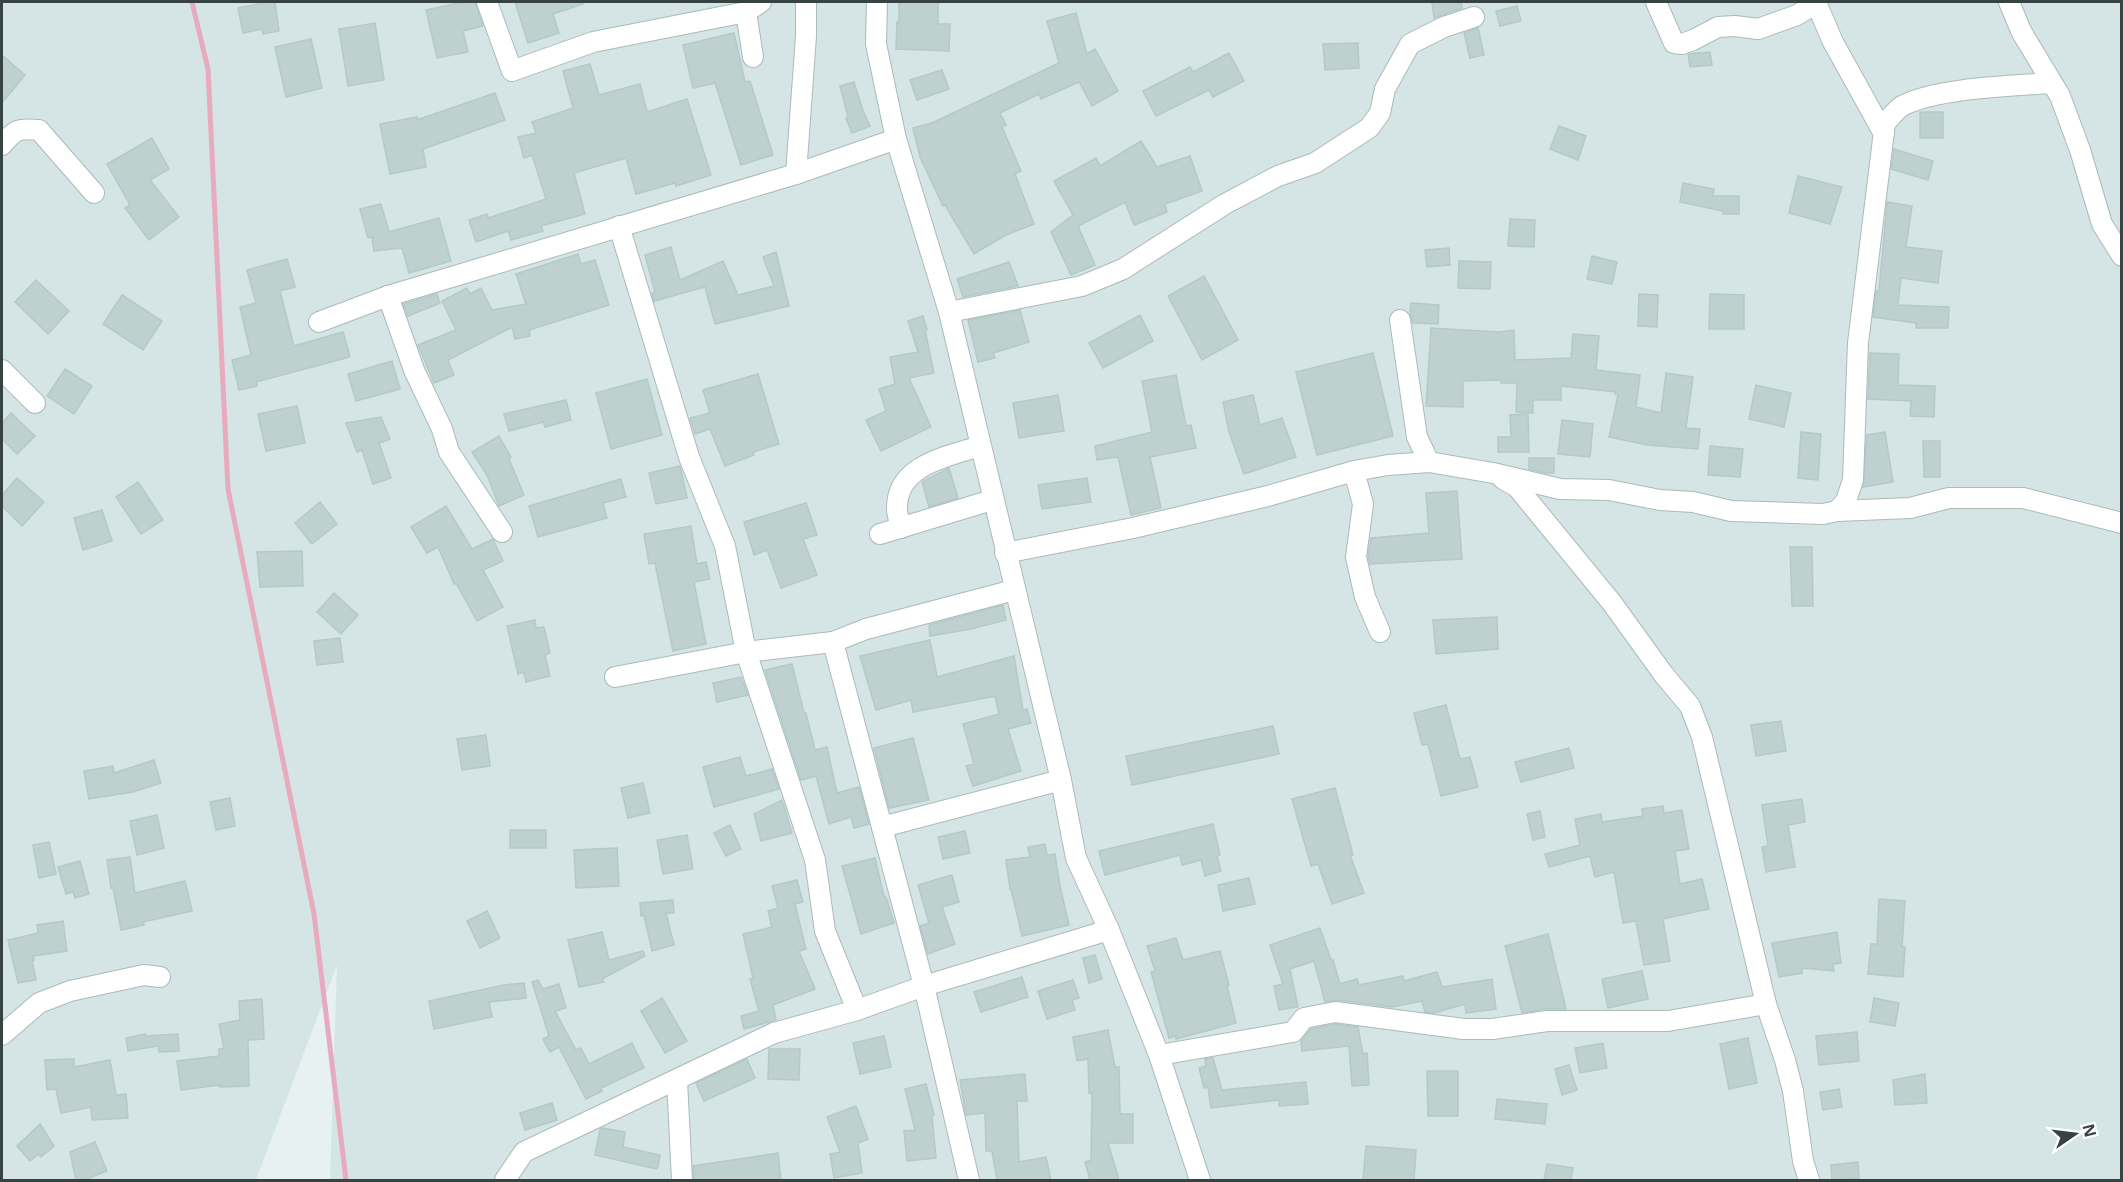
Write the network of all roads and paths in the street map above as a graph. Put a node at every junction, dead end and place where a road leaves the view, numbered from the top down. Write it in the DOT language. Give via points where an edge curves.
graph roads {
  1 [pos="487,2"];
  2 [pos="806,2"];
  3 [pos="877,2"];
  4 [pos="1656,2"];
  5 [pos="2009,2"];
  6 [pos="754,7"];
  7 [pos="1474,17"];
  8 [pos="753,57"];
  9 [pos="2051,82"];
  10 [pos="1884,134"];
  11 [pos="896,139"];
  12 [pos="2,145"];
  13 [pos="796,174"];
  14 [pos="94,193"];
  15 [pos="619,226"];
  16 [pos="2121,256"];
  17 [pos="388,296"];
  18 [pos="949,312"];
  19 [pos="1400,320"];
  20 [pos="319,322"];
  21 [pos="2,370"];
  22 [pos="35,403"];
  23 [pos="980,446"];
  24 [pos="1429,462"];
  25 [pos="1354,471"];
  26 [pos="1496,475"];
  27 [pos="1560,489"];
  28 [pos="993,500"];
  29 [pos="1837,510"];
  30 [pos="1546,521"];
  31 [pos="2121,523"];
  32 [pos="901,528"];
  33 [pos="501,532"];
  34 [pos="880,534"];
  35 [pos="1005,553"];
  36 [pos="1014,590"];
  37 [pos="1380,632"];
  38 [pos="833,642"];
  39 [pos="746,652"];
  40 [pos="615,677"];
  41 [pos="1062,780"];
  42 [pos="882,827"];
  43 [pos="1109,930"];
  44 [pos="160,977"];
  45 [pos="924,986"];
  46 [pos="1766,1004"];
  47 [pos="857,1010"];
  48 [pos="2,1035"];
  49 [pos="1159,1055"];
  50 [pos="677,1080"];
  51 [pos="505,1180"];
  52 [pos="682,1180"];
  53 [pos="969,1180"];
  54 [pos="1200,1180"];
  55 [pos="1809,1180"];
  1 -- 6 [label="street" via="512,71 593,42"];
  2 -- 13 [label="street"];
  3 -- 11 [label="street" via="876,44"];
  4 -- 10 [label="street" via="1674,43 1682,44 1718,27 1758,29 1818,7"];
  5 -- 9 [label="street"];
  6 -- 8 [label="street"];
  7 -- 18 [label="street" via="1410,44 1385,88 1380,113 1369,128 1315,163 1278,176 1225,204 1123,269 1082,286"];
  9 -- 10 [label="street" via="1926,98 1901,107 1885,123"];
  9 -- 16 [label="street" via="2080,150 2102,224"];
  10 -- 29 [label="street" via="1858,343 1852,480 1846,501"];
  11 -- 13 [label="street"];
  11 -- 18 [label="street"];
  12 -- 14 [label="street" via="11,133 22,128 39,130"];
  13 -- 15 [label="street"];
  15 -- 17 [label="street"];
  15 -- 39 [label="street" via="689,457 725,546"];
  17 -- 20 [label="street"];
  17 -- 33 [label="street" via="449,452"];
  18 -- 23 [label="street"];
  19 -- 24 [label="street" via="1417,437"];
  21 -- 22 [label="street"];
  23 -- 28 [label="street"];
  23 -- 32 [label="street" via="914,470 902,486 897,509"];
  24 -- 25 [label="street"];
  24 -- 26 [label="street"];
  25 -- 35 [label="street" via="1133,528"];
  25 -- 37 [label="street" via="1363,504 1356,557 1365,597"];
  26 -- 27 [label="street"];
  26 -- 30 [label="street" via="1517,486"];
  27 -- 29 [label="street" via="1608,490 1731,511 1823,514"];
  27 -- 30 [label="street"];
  28 -- 32 [label="street"];
  28 -- 35 [label="street"];
  29 -- 31 [label="street" via="1910,508 1949,498 2023,498"];
  30 -- 46 [label="street" via="1690,706 1702,737"];
  32 -- 34 [label="street"];
  35 -- 36 [label="street"];
  36 -- 38 [label="street" via="866,629"];
  36 -- 41 [label="street"];
  38 -- 39 [label="street"];
  38 -- 42 [label="street"];
  39 -- 40 [label="street"];
  39 -- 47 [label="street" via="816,860 825,931"];
  41 -- 42 [label="street"];
  41 -- 43 [label="street" via="1076,858"];
  42 -- 45 [label="street"];
  43 -- 45 [label="street"];
  43 -- 49 [label="street"];
  44 -- 48 [label="street" via="144,975 39,1003"];
  45 -- 47 [label="street"];
  45 -- 53 [label="street"];
  46 -- 49 [label="street" via="1668,1021 1547,1021 1492,1029 1464,1029 1335,1012 1304,1018 1293,1032"];
  46 -- 55 [label="street" via="1793,1091"];
  47 -- 50 [label="street" via="774,1033"];
  49 -- 54 [label="street"];
  50 -- 51 [label="street" via="524,1152"];
  50 -- 52 [label="street"];
}
